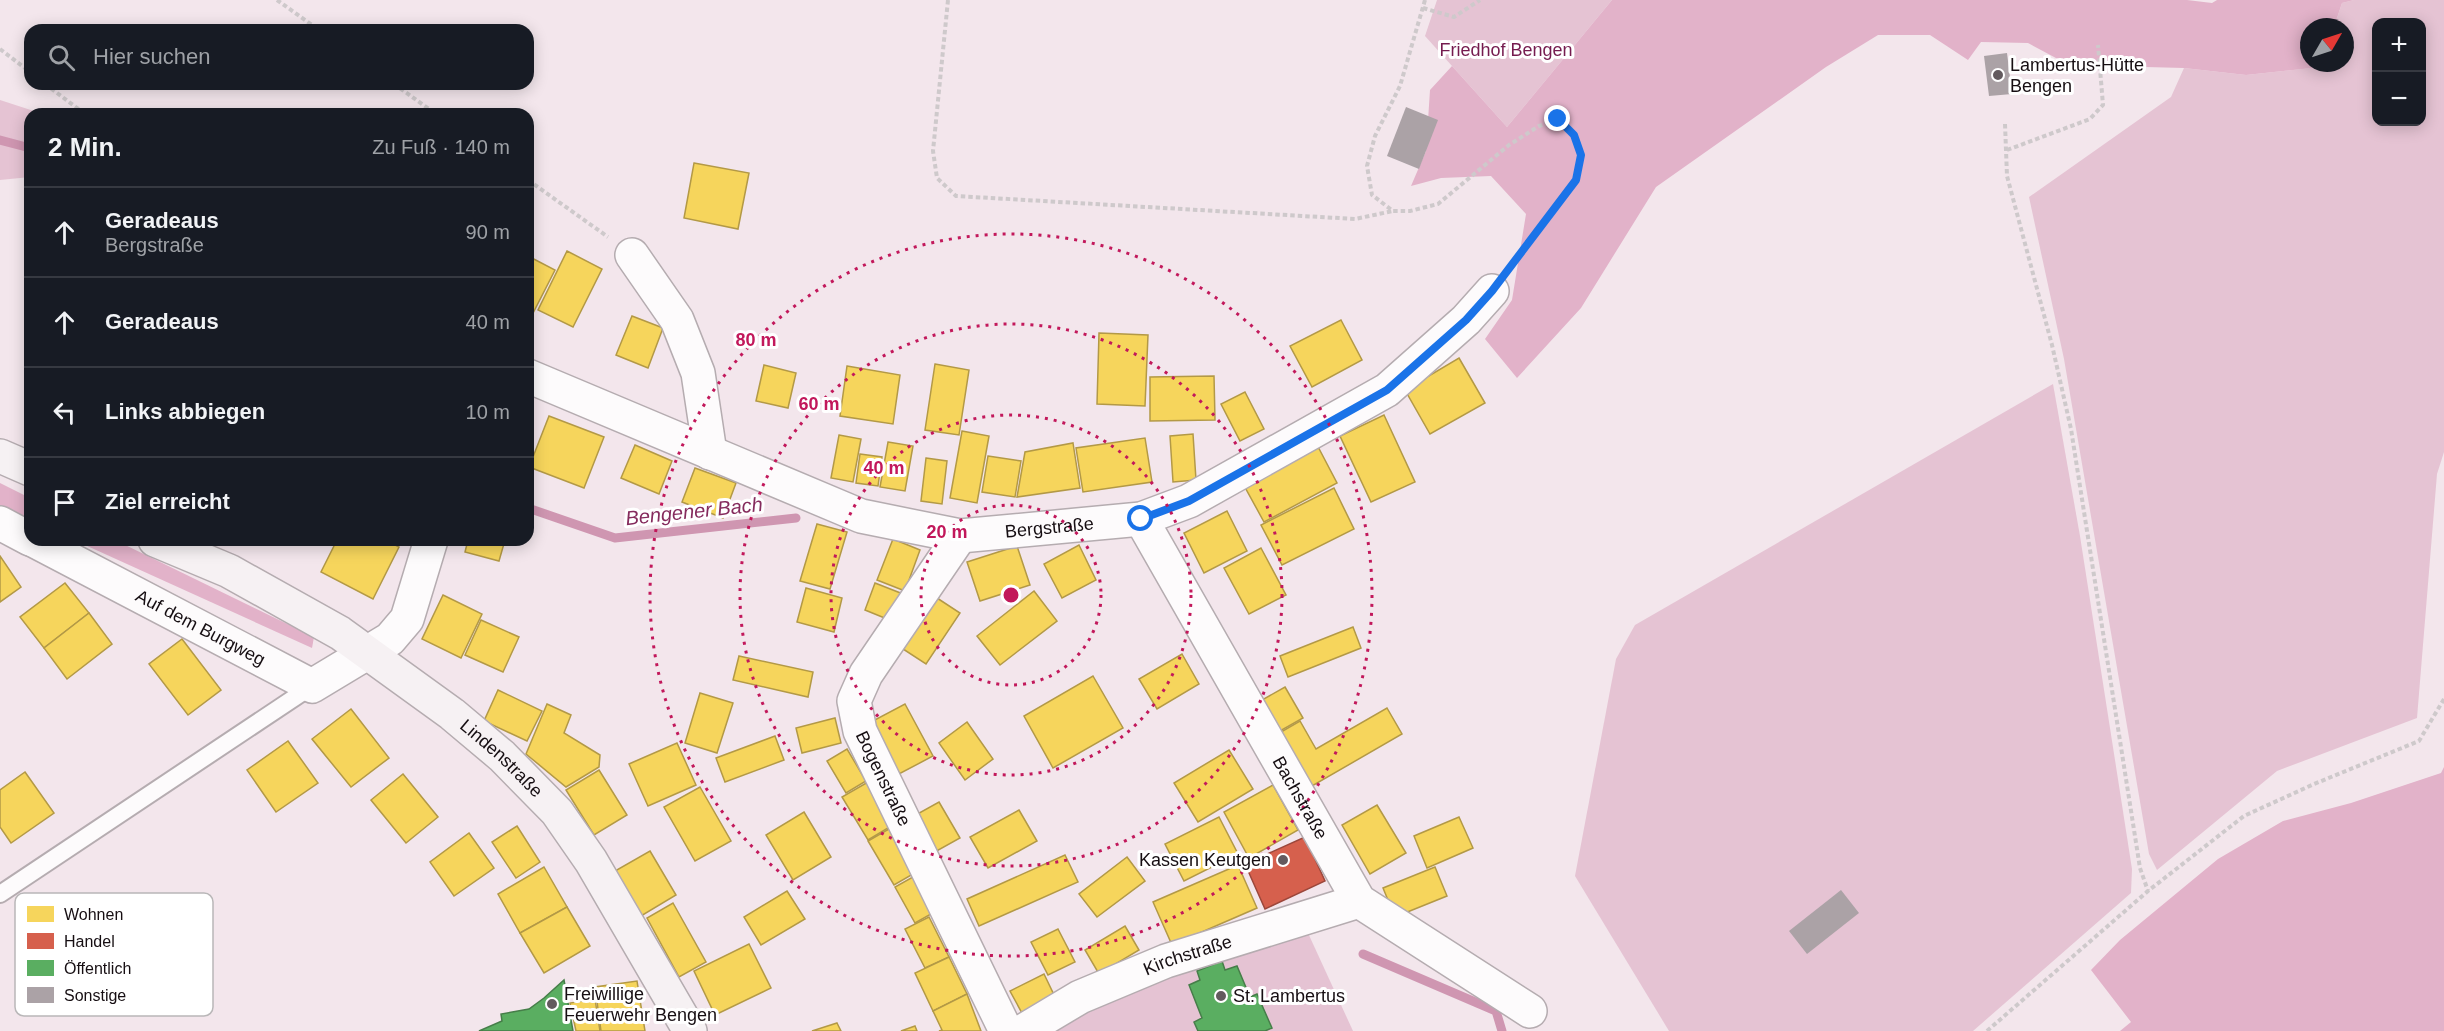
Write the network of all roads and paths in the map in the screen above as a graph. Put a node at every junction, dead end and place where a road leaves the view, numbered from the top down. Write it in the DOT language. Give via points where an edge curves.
graph roads {
  1 [pos="277,0"];
  2 [pos="948,0"];
  3 [pos="1425,0"];
  4 [pos="1480,0"];
  5 [pos="1423,8"];
  6 [pos="311,24"];
  7 [pos="2098,45"];
  8 [pos="0,49"];
  9 [pos="24,67"];
  10 [pos="53,90"];
  11 [pos="402,90"];
  12 [pos="77,108"];
  13 [pos="428,108"];
  14 [pos="2005,124"];
  15 [pos="2007,150"];
  16 [pos="534,184"];
  17 [pos="1393,211"];
  18 [pos="632,255"];
  19 [pos="1492,291"];
  20 [pos="534,379"];
  21 [pos="710,453"];
  22 [pos="0,456"];
  23 [pos="24,466"];
  24 [pos="1141,519"];
  25 [pos="0,523"];
  26 [pos="24,535"];
  27 [pos="960,536"];
  28 [pos="44,546"];
  29 [pos="169,546"];
  30 [pos="429,546"];
  31 [pos="366,652"];
  32 [pos="312,686"];
  33 [pos="2444,699"];
  34 [pos="2148,891"];
  35 [pos="0,894"];
  36 [pos="1359,901"];
  37 [pos="1530,1011"];
  38 [pos="690,1031"];
  39 [pos="1006,1031"];
  40 [pos="1023,1031"];
  41 [pos="1987,1031"];
  1 -- 6 [label="path"];
  2 -- 17 [label="path" via="933,151 937,178 956,196 1355,219"];
  3 -- 5 [label="path"];
  4 -- 5 [label="path" via="1454,17"];
  5 -- 17 [label="path" via="1400,86 1375,136 1367,166 1372,195"];
  7 -- 15 [label="path" via="2103,105 2098,113"];
  8 -- 9 [label="path"];
  10 -- 12 [label="path"];
  11 -- 13 [label="path"];
  14 -- 15 [label="path"];
  15 -- 34 [label="path" via="2007,176 2071,429 2140,868"];
  16 -- 18 [label="path"];
  17 -- 19 [label="path" via="1438,204 1509,145 1558,119 1574,135 1581,155 1576,180"];
  18 -- 21 [label="street" via="677,320 698,374"];
  19 -- 24 [label="street, Bergstraße" via="1466,320 1387,390 1189,501"];
  20 -- 21 [label="street, Bergstraße"];
  21 -- 27 [label="street, Bergstraße" via="861,516"];
  22 -- 23 [label="street"];
  24 -- 27 [label="street, Bergstraße"];
  24 -- 36 [label="street, Bachstraße"];
  25 -- 26 [label="street, Auf dem Burgweg"];
  27 -- 39 [label="street, Bogenstraße" via="866,674 854,701 860,731"];
  28 -- 32 [label="street, Auf dem Burgweg"];
  29 -- 31 [label="street, Lindenstraße" via="229,571 340,633"];
  30 -- 31 [label="street" via="407,619 390,639"];
  31 -- 32 [label="street"];
  31 -- 38 [label="street, Lindenstraße" via="452,714 502,756 557,812 591,861"];
  32 -- 35 [label="lane"];
  33 -- 34 [label="path" via="2419,741 2244,816"];
  34 -- 41 [label="path"];
  36 -- 37 [label="street, Bachstraße"];
  36 -- 40 [label="street, Kirchstraße" via="1166,962 1080,997"];
}
